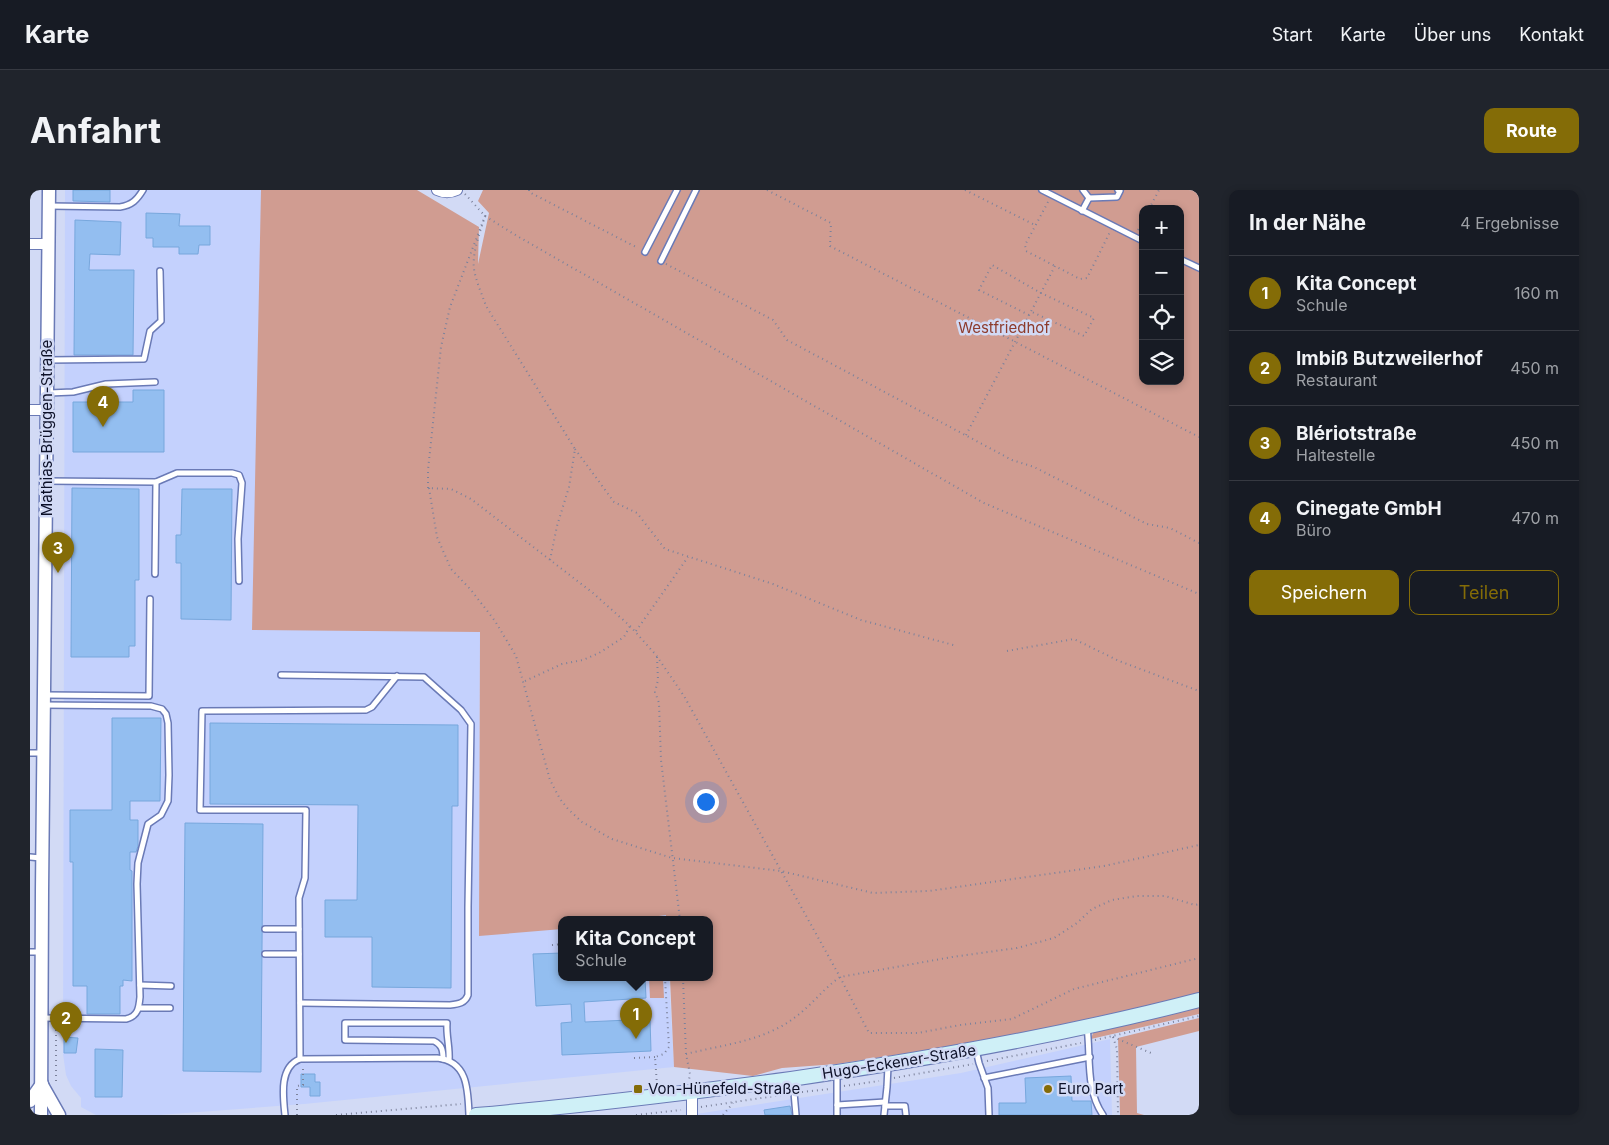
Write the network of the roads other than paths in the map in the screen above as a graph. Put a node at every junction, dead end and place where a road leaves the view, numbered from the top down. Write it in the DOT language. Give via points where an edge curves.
graph roads {
  1 [pos="49,190"];
  2 [pos="143,190"];
  3 [pos="437,190"];
  4 [pos="457,190"];
  5 [pos="677,190"];
  6 [pos="696,190"];
  7 [pos="1042,190"];
  8 [pos="1083,190"];
  9 [pos="1118,190"];
  10 [pos="1089,198"];
  11 [pos="48,206"];
  12 [pos="1082,211"];
  13 [pos="1139,239"];
  14 [pos="30,244"];
  15 [pos="48,244"];
  16 [pos="644,252"];
  17 [pos="661,261"];
  18 [pos="1184,261"];
  19 [pos="1199,268"];
  20 [pos="160,271"];
  21 [pos="47,360"];
  22 [pos="155,382"];
  23 [pos="47,393"];
  24 [pos="30,410"];
  25 [pos="47,410"];
  26 [pos="46,481"];
  27 [pos="156,482"];
  28 [pos="155,574"];
  29 [pos="239,582"];
  30 [pos="150,599"];
  31 [pos="281,675"];
  32 [pos="396,676"];
  33 [pos="44,700"];
  34 [pos="36,753"];
  35 [pos="36,858"];
  36 [pos="265,929"];
  37 [pos="299,929"];
  38 [pos="36,952"];
  39 [pos="265,954"];
  40 [pos="299,954"];
  41 [pos="140,985"];
  42 [pos="171,986"];
  43 [pos="1199,1000"];
  44 [pos="300,1003"];
  45 [pos="138,1008"];
  46 [pos="170,1008"];
  47 [pos="42,1018"];
  48 [pos="1087,1026"];
  49 [pos="976,1049"];
  50 [pos="1090,1057"];
  51 [pos="301,1059"];
  52 [pos="446,1059"];
  53 [pos="888,1065"];
  54 [pos="838,1073"];
  55 [pos="793,1078"];
  56 [pos="984,1078"];
  57 [pos="42,1084"];
  58 [pos="689,1088"];
  59 [pos="30,1101"];
  60 [pos="885,1104"];
  61 [pos="837,1105"];
  62 [pos="472,1109"];
  63 [pos="41,1115"];
  64 [pos="59,1115"];
  65 [pos="285,1115"];
  66 [pos="469,1115"];
  67 [pos="692,1115"];
  68 [pos="796,1115"];
  69 [pos="837,1115"];
  70 [pos="884,1115"];
  71 [pos="906,1115"];
  72 [pos="989,1115"];
  73 [pos="1103,1115"];
  1 -- 11 [label="street, Mathias-Brüggen-Straße"];
  2 -- 11 [label="lane" via="137,200 120,207"];
  3 -- 4 [label="street"];
  5 -- 16 [label="lane"];
  6 -- 17 [label="lane"];
  7 -- 12 [label="lane"];
  8 -- 10 [label="lane"];
  9 -- 10 [label="lane" via="1117,197"];
  10 -- 12 [label="lane"];
  11 -- 15 [label="street, Mathias-Brüggen-Straße"];
  12 -- 13 [label="lane"];
  14 -- 15 [label="street"];
  15 -- 21 [label="street, Mathias-Brüggen-Straße"];
  18 -- 19 [label="lane"];
  20 -- 21 [label="lane" via="161,321 150,331 144,359"];
  21 -- 23 [label="street, Mathias-Brüggen-Straße"];
  22 -- 23 [label="lane" via="106,384 73,392"];
  23 -- 25 [label="street, Mathias-Brüggen-Straße"];
  24 -- 25 [label="street"];
  25 -- 26 [label="street, Mathias-Brüggen-Straße"];
  26 -- 27 [label="lane"];
  26 -- 33 [label="street, Mathias-Brüggen-Straße"];
  27 -- 28 [label="lane"];
  27 -- 29 [label="lane" via="177,473 239,475 242,483"];
  30 -- 33 [label="lane" via="149,696"];
  31 -- 32 [label="lane"];
  32 -- 37 [label="lane" via="372,707 366,710 202,711 200,810 306,810 305,878 299,898"];
  32 -- 44 [label="lane" via="424,677 461,710 471,724 468,995 460,1004 450,1005"];
  33 -- 34 [label="street, Mathias-Brüggen-Straße"];
  33 -- 41 [label="lane" via="151,706 162,709 166,714 168,801 160,815 148,824 138,863"];
  34 -- 35 [label="street, Mathias-Brüggen-Straße"];
  35 -- 38 [label="street, Mathias-Brüggen-Straße"];
  36 -- 37 [label="lane"];
  37 -- 40 [label="lane"];
  38 -- 47 [label="street, Mathias-Brüggen-Straße"];
  39 -- 40 [label="lane"];
  40 -- 44 [label="lane"];
  41 -- 42 [label="lane"];
  41 -- 45 [label="lane"];
  43 -- 48 [label="main road, Hugo-Eckener-Straße"];
  44 -- 51 [label="lane"];
  45 -- 46 [label="lane"];
  45 -- 47 [label="lane" via="132,1018 126,1019"];
  47 -- 57 [label="street, Mathias-Brüggen-Straße"];
  48 -- 49 [label="main road, Hugo-Eckener-Straße"];
  48 -- 50 [label="lane"];
  49 -- 53 [label="main road, Hugo-Eckener-Straße"];
  49 -- 56 [label="lane"];
  50 -- 56 [label="lane"];
  50 -- 73 [label="lane" via="1091,1089"];
  51 -- 52 [label="lane"];
  51 -- 65 [label="lane" via="293,1061 288,1068 284,1087"];
  52 -- 52 [label="lane" via="449,1043 447,1023 345,1023 345,1040 434,1041 440,1044"];
  52 -- 62 [label="lane" via="462,1072"];
  53 -- 54 [label="main road, Hugo-Eckener-Straße"];
  53 -- 60 [label="lane"];
  54 -- 55 [label="main road, Hugo-Eckener-Straße"];
  54 -- 61 [label="lane"];
  55 -- 58 [label="main road, Hugo-Eckener-Straße"];
  55 -- 68 [label="lane"];
  56 -- 72 [label="lane" via="988,1088"];
  57 -- 59 [label="street"];
  57 -- 63 [label="street, Mathias-Brüggen-Straße"];
  57 -- 64 [label="street"];
  58 -- 62 [label="main road, Hugo-Eckener-Straße" via="604,1103"];
  58 -- 67 [label="street"];
  60 -- 61 [label="lane"];
  60 -- 70 [label="lane"];
  60 -- 71 [label="lane" via="905,1106"];
  61 -- 69 [label="lane"];
  62 -- 66 [label="lane"];
}
